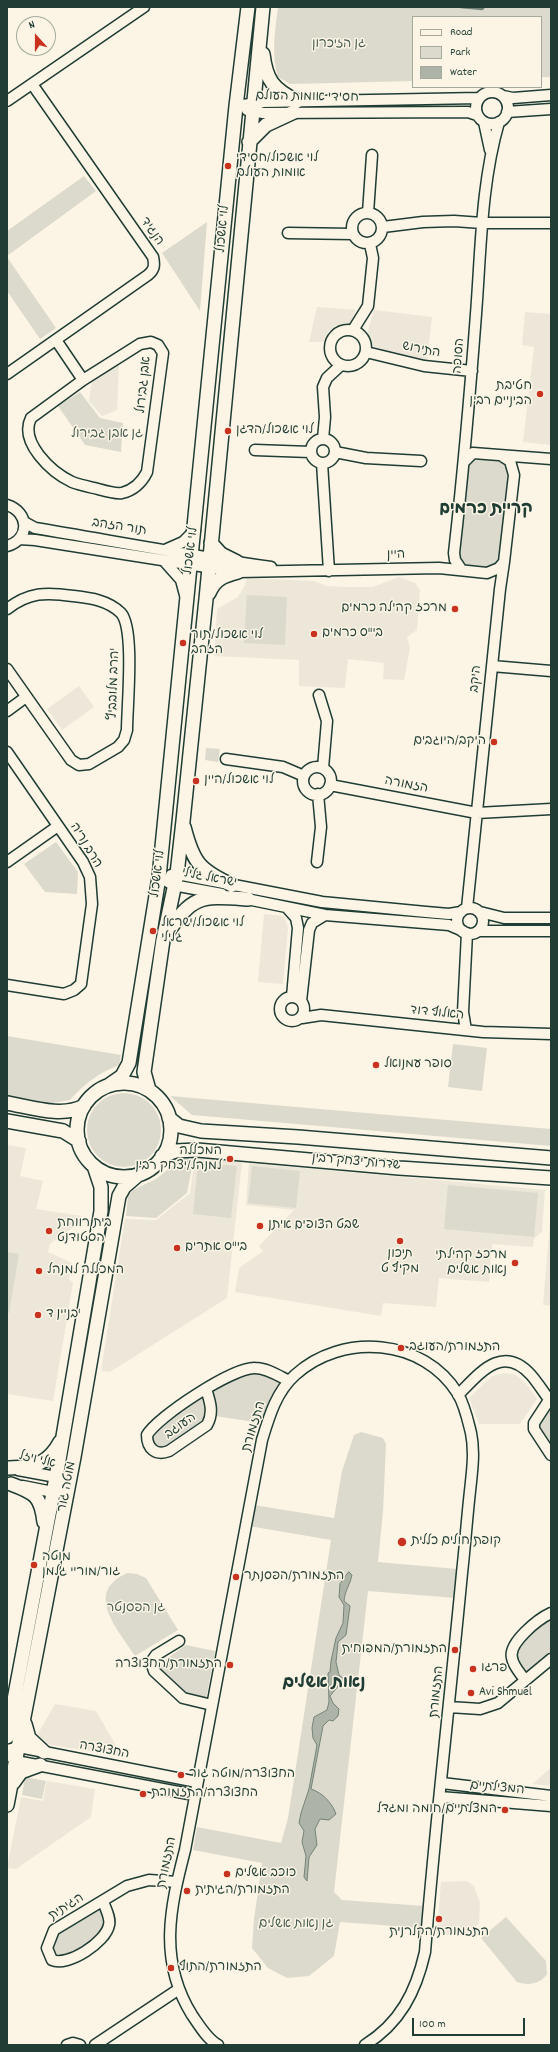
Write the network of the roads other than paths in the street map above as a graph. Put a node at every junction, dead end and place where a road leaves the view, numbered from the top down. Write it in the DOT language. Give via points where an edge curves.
graph roads {
  1 [pos="144,7"];
  2 [pos="248,7"];
  3 [pos="263,7"];
  4 [pos="260,34"];
  5 [pos="32,84"];
  6 [pos="551,95"];
  7 [pos="503,96"];
  8 [pos="479,98"];
  9 [pos="7,101"];
  10 [pos="236,106"];
  11 [pos="253,107"];
  12 [pos="295,107"];
  13 [pos="551,109"];
  14 [pos="507,112"];
  15 [pos="481,118"];
  16 [pos="499,122"];
  17 [pos="249,142"];
  18 [pos="372,155"];
  19 [pos="490,160"];
  20 [pos="368,213"];
  21 [pos="482,223"];
  22 [pos="551,223"];
  23 [pos="383,227"];
  24 [pos="288,233"];
  25 [pos="353,234"];
  26 [pos="370,244"];
  27 [pos="353,330"];
  28 [pos="56,340"];
  29 [pos="366,352"];
  30 [pos="341,365"];
  31 [pos="472,371"];
  32 [pos="7,374"];
  33 [pos="84,380"];
  34 [pos="323,439"];
  35 [pos="467,440"];
  36 [pos="256,450"];
  37 [pos="310,452"];
  38 [pos="334,452"];
  39 [pos="481,453"];
  40 [pos="502,456"];
  41 [pos="527,457"];
  42 [pos="551,459"];
  43 [pos="421,461"];
  44 [pos="464,461"];
  45 [pos="322,463"];
  46 [pos="514,475"];
  47 [pos="7,498"];
  48 [pos="10,506"];
  49 [pos="24,522"];
  50 [pos="195,530"];
  51 [pos="19,539"];
  52 [pos="211,543"];
  53 [pos="7,546"];
  54 [pos="167,549"];
  55 [pos="454,553"];
  56 [pos="191,560"];
  57 [pos="165,562"];
  58 [pos="504,562"];
  59 [pos="209,563"];
  60 [pos="238,567"];
  61 [pos="439,568"];
  62 [pos="461,569"];
  63 [pos="329,571"];
  64 [pos="487,573"];
  65 [pos="500,589"];
  66 [pos="206,598"];
  67 [pos="186,599"];
  68 [pos="7,609"];
  69 [pos="492,666"];
  70 [pos="7,669"];
  71 [pos="551,671"];
  72 [pos="319,695"];
  73 [pos="26,697"];
  74 [pos="7,711"];
  75 [pos="7,752"];
  76 [pos="226,759"];
  77 [pos="323,768"];
  78 [pos="304,776"];
  79 [pos="330,785"];
  80 [pos="318,794"];
  81 [pos="551,808"];
  82 [pos="477,813"];
  83 [pos="182,821"];
  84 [pos="58,826"];
  85 [pos="7,862"];
  86 [pos="317,862"];
  87 [pos="159,877"];
  88 [pos="175,880"];
  89 [pos="232,885"];
  90 [pos="248,900"];
  91 [pos="288,909"];
  92 [pos="471,910"];
  93 [pos="324,915"];
  94 [pos="551,918"];
  95 [pos="551,931"];
  96 [pos="470,932"];
  97 [pos="163,940"];
  98 [pos="7,985"];
  99 [pos="299,1001"];
  100 [pos="321,1015"];
  101 [pos="302,1018"];
  102 [pos="466,1030"];
  103 [pos="551,1034"];
  104 [pos="109,1086"];
  105 [pos="149,1090"];
  106 [pos="7,1102"];
  107 [pos="84,1106"];
  108 [pos="169,1118"];
  109 [pos="7,1121"];
  110 [pos="79,1141"];
  111 [pos="162,1156"];
  112 [pos="551,1158"];
  113 [pos="94,1166"];
  114 [pos="138,1175"];
  115 [pos="551,1178"];
  116 [pos="289,1382"];
  117 [pos="206,1389"];
  118 [pos="458,1395"];
  119 [pos="550,1401"];
  120 [pos="63,1435"];
  121 [pos="551,1455"];
  122 [pos="8,1468"];
  123 [pos="56,1477"];
  124 [pos="9,1483"];
  125 [pos="68,1488"];
  126 [pos="53,1492"];
  127 [pos="45,1534"];
  128 [pos="551,1613"];
  129 [pos="179,1641"];
  130 [pos="551,1659"];
  131 [pos="525,1680"];
  132 [pos="212,1705"];
  133 [pos="449,1707"];
  134 [pos="24,1718"];
  135 [pos="7,1737"];
  136 [pos="44,1752"];
  137 [pos="12,1753"];
  138 [pos="40,1765"];
  139 [pos="197,1782"];
  140 [pos="442,1783"];
  141 [pos="11,1787"];
  142 [pos="194,1795"];
  143 [pos="551,1796"];
  144 [pos="440,1797"];
  145 [pos="7,1805"];
  146 [pos="551,1806"];
  147 [pos="177,1882"];
  148 [pos="103,1901"];
  149 [pos="179,1989"];
  150 [pos="369,2044"];
  151 [pos="67,2045"];
  152 [pos="80,2045"];
  153 [pos="95,2045"];
  154 [pos="217,2045"];
  1 -- 5 [label="street"];
  2 -- 10 [label="main road, לוי אשכול"];
  3 -- 4 [label="main road, לוי אשכול"];
  4 -- 11 [label="main road, לוי אשכול"];
  4 -- 12 [label="main road" via="266,72 270,81"];
  5 -- 9 [label="street"];
  5 -- 28 [label="street, הנגיד" via="154,263 153,270 148,275"];
  6 -- 7 [label="street, חסידי אומות העולם" via="513,98"];
  7 -- 8 [label="street, חסידי אומות העולם" via="491,92"];
  7 -- 14 [label="street" via="508,104"];
  8 -- 12 [label="street, חסידי אומות העולם"];
  8 -- 15 [label="street" via="476,106"];
  10 -- 11 [label="street, חסידי אומות העולם"];
  10 -- 50 [label="main road, לוי אשכול"];
  11 -- 12 [label="street, חסידי אומות העולם"];
  11 -- 17 [label="main road, לוי אשכול"];
  12 -- 15 [label="street, חסידי אומות העולם" via="468,112"];
  12 -- 17 [label="main road" via="266,125"];
  13 -- 14 [label="street"];
  14 -- 16 [label="street" via="504,119"];
  15 -- 16 [label="street, חסידי אומות העולם" via="494,124"];
  15 -- 19 [label="street, הסוכה"];
  16 -- 19 [label="street, הסוכה"];
  17 -- 52 [label="main road, לוי אשכול"];
  18 -- 20 [label="street"];
  19 -- 21 [label="street, הסוכה"];
  20 -- 23 [label="street" via="380,219"];
  20 -- 25 [label="street" via="355,220"];
  21 -- 22 [label="street"];
  21 -- 23 [label="street" via="423,222"];
  21 -- 31 [label="street, הסוכה"];
  23 -- 26 [label="street" via="381,236"];
  24 -- 25 [label="street"];
  25 -- 26 [label="street" via="362,243"];
  26 -- 27 [label="street" via="373,258 368,306"];
  27 -- 29 [label="street" via="362,336"];
  27 -- 30 [label="street" via="340,331 330,345 332,357"];
  28 -- 32 [label="street, הנגיד"];
  28 -- 33 [label="street"];
  29 -- 30 [label="street" via="354,365"];
  29 -- 31 [label="street, התירוש" via="424,366"];
  30 -- 34 [label="street" via="327,378 323,387"];
  31 -- 35 [label="street, הסוכה"];
  33 -- 33 [label="street, אבן גבירול" via="31,418 27,425 28,435 36,451 55,472 72,482 122,493 135,487 147,472 163,353 151,342 140,344"];
  34 -- 37 [label="street" via="313,444"];
  34 -- 38 [label="street" via="332,443"];
  35 -- 39 [label="street" via="472,448"];
  35 -- 44 [label="street, הסוכה"];
  36 -- 37 [label="street"];
  37 -- 45 [label="street" via="314,460"];
  38 -- 43 [label="street" via="366,458"];
  38 -- 45 [label="street" via="332,458"];
  39 -- 40 [label="street"];
  39 -- 44 [label="street" via="473,453"];
  40 -- 41 [label="street"];
  40 -- 46 [label="street" via="510,461"];
  41 -- 42 [label="street"];
  41 -- 46 [label="street, היקב" via="520,461"];
  44 -- 55 [label="street, הסוכה"];
  45 -- 63 [label="street"];
  46 -- 58 [label="street, היקב"];
  47 -- 48 [label="street"];
  48 -- 49 [label="street" via="20,512"];
  49 -- 51 [label="street"];
  49 -- 54 [label="street, תור הזהב" via="35,528"];
  50 -- 54 [label="street" via="183,542"];
  50 -- 56 [label="main road, לוי אשכול"];
  51 -- 53 [label="street"];
  51 -- 57 [label="street, תור הזהב"];
  52 -- 59 [label="main road, לוי אשכול"];
  52 -- 60 [label="main road"];
  54 -- 56 [label="street, תור הזהב"];
  55 -- 61 [label="street"];
  55 -- 62 [label="street, הסוכה"];
  56 -- 57 [label="street, תור הזהב"];
  56 -- 59 [label="street, תור הזהב"];
  56 -- 67 [label="main road, לוי אשכול"];
  57 -- 67 [label="street" via="181,580"];
  58 -- 64 [label="street" via="499,568"];
  58 -- 65 [label="street, היקב"];
  59 -- 60 [label="street, היין"];
  59 -- 66 [label="main road, לוי אשכול"];
  60 -- 63 [label="street, היין"];
  60 -- 66 [label="main road" via="219,578"];
  61 -- 62 [label="street, היין"];
  61 -- 63 [label="street, היין"];
  62 -- 64 [label="street, היין"];
  64 -- 65 [label="street"];
  65 -- 69 [label="street, היקב"];
  66 -- 83 [label="main road, לוי אשכול"];
  67 -- 87 [label="main road, לוי אשכול"];
  68 -- 73 [label="street, הרב מלובביץ'" via="41,592 68,595 110,605 121,614 127,626 127,730 124,740 118,747 89,764 79,765 71,760"];
  69 -- 71 [label="street"];
  69 -- 82 [label="street, היקב"];
  70 -- 73 [label="street, הרב מלובביץ'"];
  72 -- 77 [label="street" via="326,720"];
  73 -- 74 [label="street"];
  75 -- 84 [label="street, הרב נריה"];
  76 -- 78 [label="street" via="283,767"];
  77 -- 78 [label="street" via="312,768"];
  77 -- 79 [label="street" via="330,775"];
  78 -- 80 [label="street" via="306,789"];
  79 -- 80 [label="street" via="328,790"];
  79 -- 82 [label="street, הזמורה"];
  80 -- 86 [label="street" via="321,827"];
  81 -- 82 [label="street, הזמורה"];
  82 -- 92 [label="street, היקב" via="470,887"];
  83 -- 88 [label="main road, לוי אשכול"];
  83 -- 89 [label="main road" via="191,849 200,865 215,877"];
  84 -- 85 [label="street"];
  84 -- 98 [label="street, הרב נריה" via="83,862 90,877 92,890 81,984 64,994"];
  87 -- 88 [label="street, ישראל גלילי"];
  87 -- 104 [label="main road, לוי אשכול" via="130,1063 122,1076"];
  88 -- 89 [label="street, ישראל גלילי"];
  88 -- 90 [label="street, ישראל גלילי"];
  88 -- 97 [label="main road, לוי אשכול"];
  89 -- 92 [label="street, ישראל גלילי" via="322,902 449,914"];
  90 -- 91 [label="street, ישראל גלילי"];
  90 -- 97 [label="main road" via="214,898 192,904 178,917"];
  91 -- 93 [label="street, ישראל גלילי"];
  91 -- 99 [label="street" via="296,918 298,928"];
  92 -- 94 [label="street, ישראל גלילי" via="504,918"];
  92 -- 96 [label="street" via="458,922"];
  92 -- 96 [label="street" via="483,924"];
  93 -- 96 [label="street, ישראל גלילי" via="449,925"];
  93 -- 99 [label="street" via="312,923 309,930"];
  95 -- 96 [label="street, ישראל גלילי"];
  96 -- 102 [label="street" via="463,1012"];
  97 -- 105 [label="main road, לוי אשכול" via="144,1072"];
  99 -- 100 [label="street, האלוף דוד"];
  99 -- 101 [label="street"];
  99 -- 101 [label="street" via="282,1002 280,1013 290,1022"];
  100 -- 101 [label="street, האלוף דוד"];
  100 -- 102 [label="street, האלוף דוד"];
  102 -- 103 [label="street, האלוף דוד"];
  104 -- 105 [label="main road" via="129,1083"];
  104 -- 107 [label="main road" via="96,1092"];
  105 -- 108 [label="main road" via="163,1103"];
  106 -- 107 [label="main road" via="54,1111 70,1111"];
  107 -- 110 [label="main road" via="79,1115"];
  108 -- 111 [label="main road" via="170,1138"];
  108 -- 112 [label="main road, שדרות יצחק רבין" via="179,1126 201,1131"];
  109 -- 110 [label="main road" via="62,1131"];
  110 -- 113 [label="main road" via="88,1160"];
  111 -- 114 [label="main road" via="149,1170"];
  111 -- 115 [label="main road, שדרות יצחק רבין" via="176,1151 191,1150"];
  113 -- 114 [label="main road" via="111,1175"];
  113 -- 120 [label="main road, מוטה גור" via="101,1187 101,1211"];
  114 -- 125 [label="main road, מוטה גור" via="124,1187 119,1196"];
  116 -- 117 [label="street, העוגב" via="266,1370 248,1368 227,1376"];
  116 -- 118 [label="street, התזמורת" via="302,1370 330,1355 354,1348 379,1347 411,1354 426,1361"];
  116 -- 132 [label="street, התזמורת" via="276,1400 262,1440"];
  117 -- 117 [label="street, העוגב" via="150,1430 147,1442 153,1451 169,1451 207,1425 211,1418 211,1404"];
  118 -- 119 [label="street" via="486,1367 504,1361 520,1365"];
  118 -- 133 [label="street, התזמורת" via="473,1444"];
  119 -- 121 [label="street" via="534,1423 534,1429"];
  120 -- 122 [label="main road" via="55,1451 44,1462 25,1468"];
  120 -- 123 [label="main road, מוטה גור"];
  122 -- 123 [label="street, אלי ויזל"];
  123 -- 125 [label="street, אלי ויזל"];
  123 -- 126 [label="main road, מוטה גור"];
  124 -- 126 [label="street, אלי ויזל"];
  124 -- 127 [label="main road" via="30,1491 39,1499"];
  125 -- 126 [label="street, אלי ויזל"];
  125 -- 134 [label="main road, מוטה גור"];
  126 -- 127 [label="main road, מוטה גור"];
  127 -- 135 [label="main road, מוטה גור"];
  128 -- 131 [label="street" via="516,1641 512,1648 513,1662"];
  129 -- 132 [label="street" via="156,1655 151,1662 154,1671 183,1698"];
  130 -- 131 [label="street"];
  131 -- 133 [label="street" via="498,1703 486,1708"];
  132 -- 139 [label="street, התזמורת"];
  133 -- 140 [label="street, התזמורת"];
  134 -- 136 [label="main road" via="29,1738"];
  134 -- 137 [label="main road, מוטה גור"];
  136 -- 137 [label="street, החצוצרה"];
  136 -- 139 [label="street, החצוצרה"];
  137 -- 138 [label="street, החצוצרה"];
  137 -- 141 [label="main road, מוטה גור"];
  138 -- 141 [label="main road" via="21,1772"];
  138 -- 142 [label="street, החצוצרה"];
  139 -- 142 [label="street, התזמורת"];
  140 -- 143 [label="street, המצילתיים"];
  140 -- 144 [label="street, התזמורת"];
  141 -- 145 [label="main road, מוטה גור"];
  142 -- 147 [label="street, התזמורת"];
  144 -- 146 [label="street, המצילתיים"];
  144 -- 150 [label="street, התזמורת" via="425,1952 419,1976 411,1997 397,2019"];
  147 -- 148 [label="street, הגיתית" via="140,1882 127,1886"];
  147 -- 149 [label="street, התזמורת" via="170,1917 169,1942"];
  148 -- 148 [label="street, הגיתית" via="54,1930 47,1948 52,1960 69,1960 101,1941 110,1923"];
  149 -- 153 [label="street"];
  149 -- 154 [label="street, התזמורת" via="195,2020"];
  151 -- 152 [label="street"];
}
